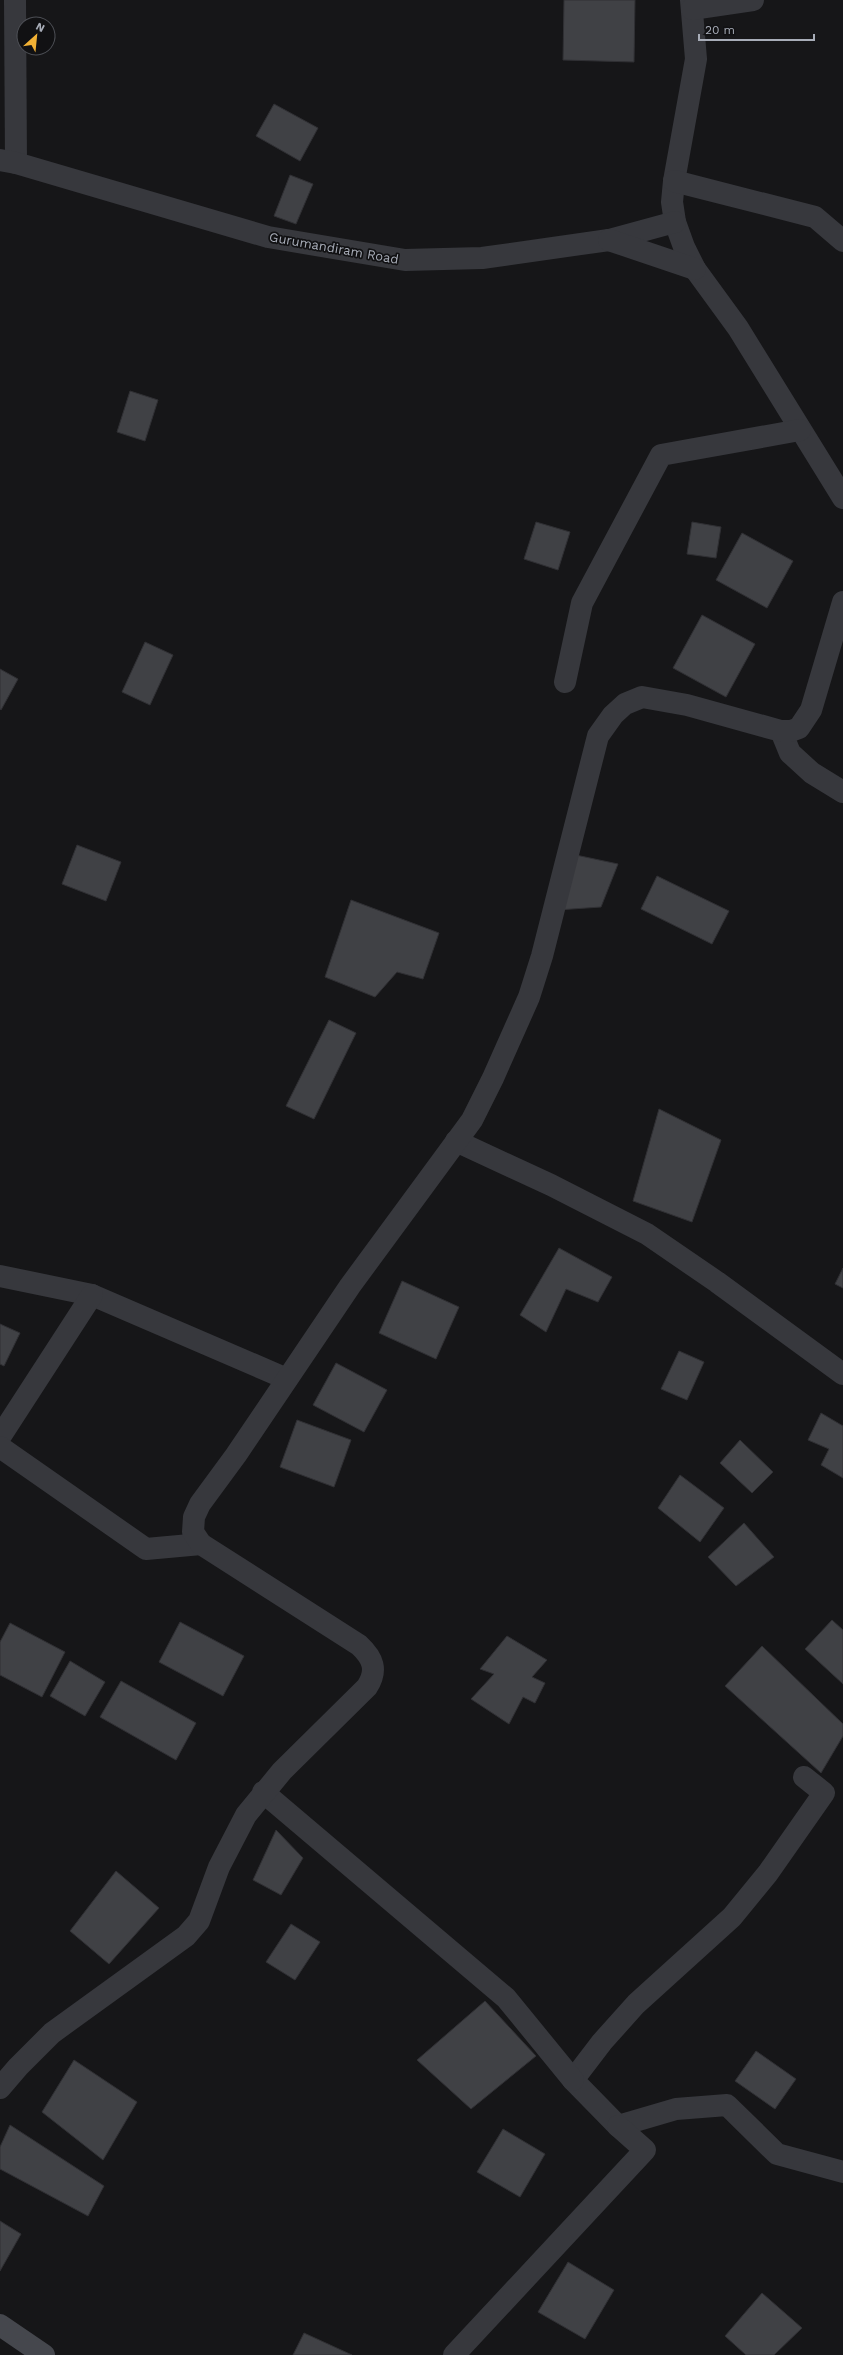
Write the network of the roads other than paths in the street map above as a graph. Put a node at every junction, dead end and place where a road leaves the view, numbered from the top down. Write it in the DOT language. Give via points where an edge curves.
graph roads {
  1 [pos="15,0"];
  2 [pos="753,0"];
  3 [pos="692,5"];
  4 [pos="8,162"];
  5 [pos="674,181"];
  6 [pos="675,222"];
  7 [pos="609,240"];
  8 [pos="843,241"];
  9 [pos="695,269"];
  10 [pos="800,430"];
  11 [pos="842,488"];
  12 [pos="843,602"];
  13 [pos="565,682"];
  14 [pos="782,730"];
  15 [pos="843,792"];
  16 [pos="456,1141"];
  17 [pos="0,1276"];
  18 [pos="92,1295"];
  19 [pos="843,1374"];
  20 [pos="287,1379"];
  21 [pos="0,1437"];
  22 [pos="0,1447"];
  23 [pos="201,1544"];
  24 [pos="804,1777"];
  25 [pos="263,1792"];
  26 [pos="572,2080"];
  27 [pos="0,2088"];
  28 [pos="618,2126"];
  29 [pos="843,2172"];
  30 [pos="0,2325"];
  31 [pos="44,2355"];
  32 [pos="454,2355"];
  1 -- 4 [label="street"];
  2 -- 3 [label="street"];
  3 -- 5 [label="street" via="696,59"];
  4 -- 7 [label="street, Gurumandiram Road" via="268,237 405,260 482,258"];
  5 -- 6 [label="street" via="672,202"];
  5 -- 8 [label="street" via="815,217"];
  6 -- 7 [label="street, Gurumandiram Road"];
  6 -- 9 [label="street"];
  7 -- 9 [label="street"];
  9 -- 10 [label="street" via="738,328"];
  10 -- 11 [label="street"];
  10 -- 13 [label="street" via="661,455 582,603"];
  12 -- 14 [label="street" via="811,710 798,728"];
  14 -- 15 [label="street" via="790,753 812,773"];
  14 -- 16 [label="street" via="687,705 642,697 625,704 613,715 598,736 542,956 529,997 472,1120"];
  16 -- 19 [label="street" via="551,1185 647,1234"];
  16 -- 20 [label="street" via="350,1286"];
  17 -- 18 [label="street"];
  18 -- 20 [label="street"];
  18 -- 21 [label="street"];
  20 -- 23 [label="street" via="200,1504 194,1517 193,1532"];
  22 -- 23 [label="street" via="146,1549"];
  23 -- 25 [label="street" via="359,1645 371,1659 374,1667 367,1687"];
  24 -- 26 [label="street" via="824,1793 768,1873 732,1917 636,2004"];
  25 -- 26 [label="street" via="506,1998"];
  25 -- 27 [label="street" via="246,1815 232,1841 199,1921 190,1931 52,2032"];
  26 -- 28 [label="street"];
  28 -- 29 [label="street" via="676,2109 727,2105 777,2154"];
  28 -- 32 [label="street" via="645,2150"];
  30 -- 31 [label="main road"];
}
